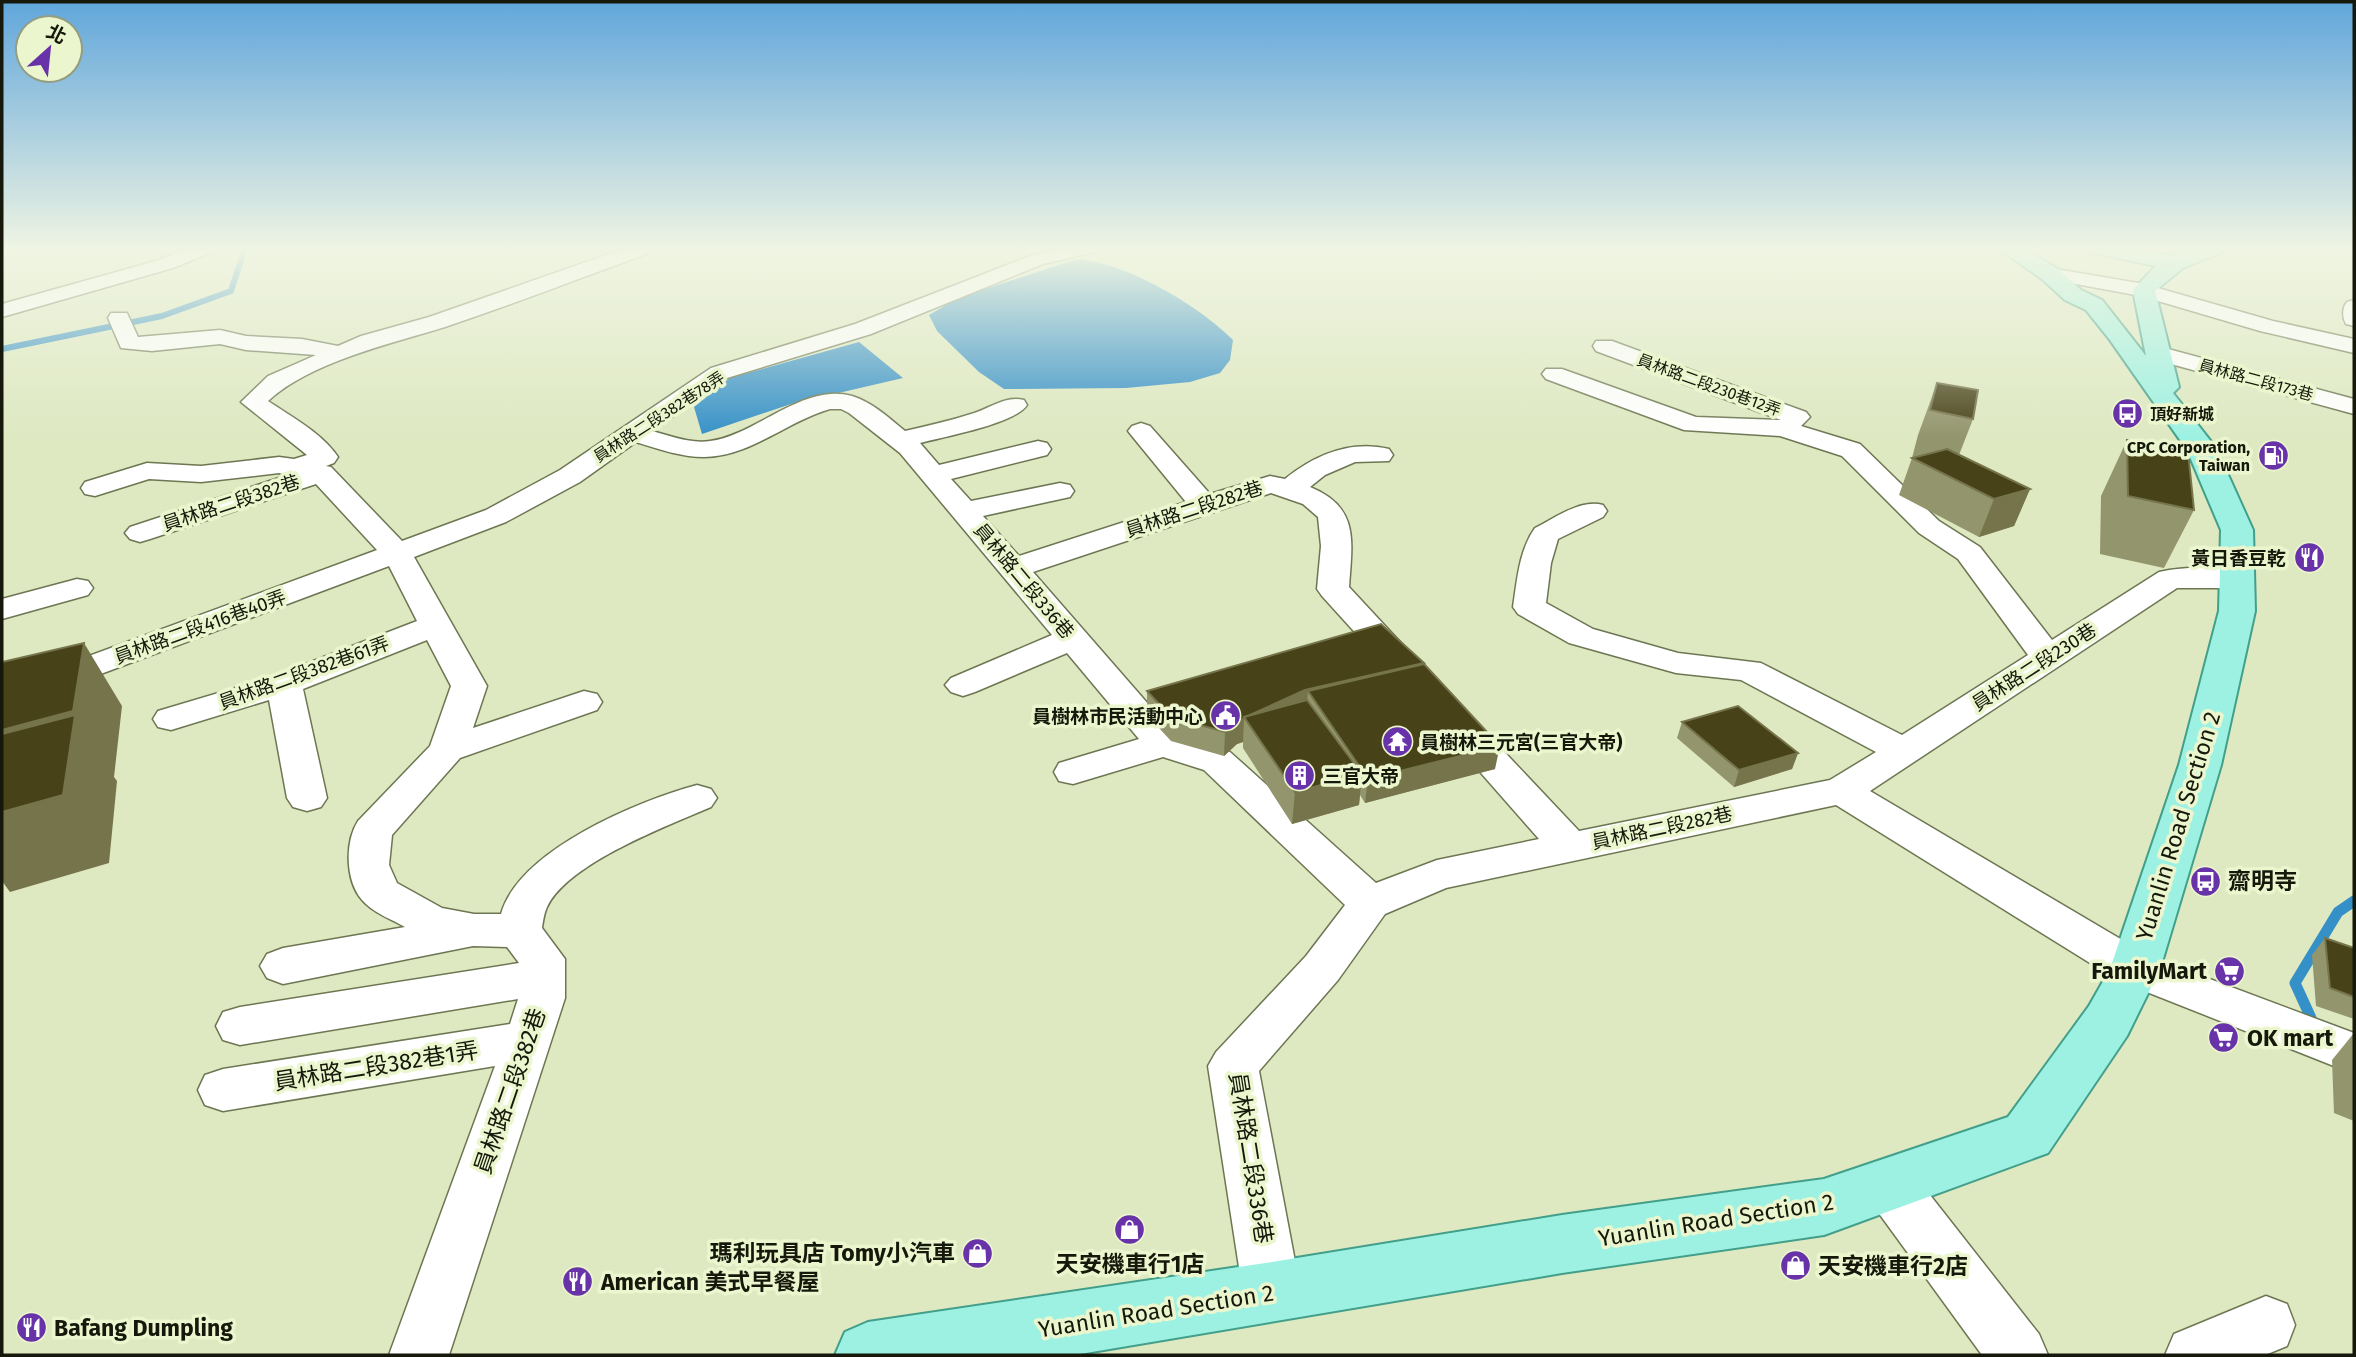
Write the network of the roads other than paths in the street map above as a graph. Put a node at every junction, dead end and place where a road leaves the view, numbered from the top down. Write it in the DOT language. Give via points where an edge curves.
graph roads {
  1 [pos="466,311"];
  2 [pos="905,311"];
  3 [pos="2106,311"];
  4 [pos="2148,311"];
  5 [pos="2221,311"];
  6 [pos="2354,312"];
  7 [pos="119,318"];
  8 [pos="2354,319"];
  9 [pos="2354,332"];
  10 [pos="2332,342"];
  11 [pos="1604,346"];
  12 [pos="2354,346"];
  13 [pos="339,353"];
  14 [pos="2157,353"];
  15 [pos="1554,374"];
  16 [pos="1015,405"];
  17 [pos="2354,407"];
  18 [pos="2173,413"];
  19 [pos="1782,428"];
  20 [pos="1140,431"];
  21 [pos="632,433"];
  22 [pos="901,440"];
  23 [pos="1038,449"];
  24 [pos="1380,455"];
  25 [pos="308,470"];
  26 [pos="933,475"];
  27 [pos="95,488"];
  28 [pos="1290,489"];
  29 [pos="1060,491"];
  30 [pos="1204,505"];
  31 [pos="964,511"];
  32 [pos="1593,511"];
  33 [pos="140,533"];
  34 [pos="397,553"];
  35 [pos="1013,568"];
  36 [pos="2237,579"];
  37 [pos="76,588"];
  38 [pos="9,596"];
  39 [pos="436,625"];
  40 [pos="1072,638"];
  41 [pos="2048,657"];
  42 [pos="284,684"];
  43 [pos="963,685"];
  44 [pos="3,702"];
  45 [pos="584,702"];
  46 [pos="171,719"];
  47 [pos="1163,744"];
  48 [pos="447,750"];
  49 [pos="1903,751"];
  50 [pos="1073,772"];
  51 [pos="1842,791"];
  52 [pos="307,798"];
  53 [pos="697,799"];
  54 [pos="1570,847"];
  55 [pos="1370,903"];
  56 [pos="474,930"];
  57 [pos="519,931"];
  58 [pos="283,966"];
  59 [pos="2135,968"];
  60 [pos="542,977"];
  61 [pos="240,1026"];
  62 [pos="529,1041"];
  63 [pos="2354,1054"];
  64 [pos="223,1090"];
  65 [pos="1889,1184"];
  66 [pos="1272,1293"];
  67 [pos="2266,1325"];
  68 [pos="419,1355"];
  69 [pos="867,1355"];
  70 [pos="2018,1355"];
  71 [pos="2195,1355"];
  1 -- 13 [label="street"];
  2 -- 21 [label="street, 員林路二段382巷78弄" via="863,329 719,373"];
  3 -- 18 [label="main road, Yuanlin Road Section 2"];
  4 -- 14 [label="main road, Yuanlin Road Section 2"];
  5 -- 10 [label="street"];
  6 -- 8 [label="street"];
  7 -- 13 [label="street" via="129,343 220,337"];
  9 -- 10 [label="street" via="2349,339"];
  10 -- 12 [label="street"];
  11 -- 19 [label="street, 員林路二段230巷12弄" via="1797,417"];
  13 -- 25 [label="street" via="276,381 253,402 296,430 325,457"];
  14 -- 17 [label="street, 員林路二段173巷"];
  14 -- 18 [label="main road, Yuanlin Road Section 2"];
  15 -- 19 [label="street, 員林路二段230巷12弄" via="1693,425"];
  16 -- 22 [label="street" via="983,419"];
  18 -- 36 [label="main road, Yuanlin Road Section 2" via="2201,448 2237,530"];
  19 -- 41 [label="street, 員林路二段230巷12弄" via="1851,450 1929,527 1969,553"];
  20 -- 30 [label="street"];
  21 -- 22 [label="street, 員林路二段336巷" via="710,450 814,407 844,401"];
  21 -- 34 [label="street, 員林路二段382巷78弄" via="570,476 496,516"];
  22 -- 26 [label="street, 員林路二段336巷"];
  23 -- 26 [label="street"];
  24 -- 28 [label="street" via="1351,454 1315,469"];
  25 -- 27 [label="street" via="279,465 201,474 147,471"];
  25 -- 33 [label="street, 員林路二段382巷"];
  25 -- 34 [label="street, 員林路二段382巷"];
  26 -- 31 [label="street, 員林路二段336巷"];
  28 -- 30 [label="street, 員林路二段282巷" via="1270,484"];
  28 -- 54 [label="street, 員林路二段282巷" via="1306,493 1330,510 1338,530 1333,589"];
  29 -- 31 [label="street"];
  30 -- 35 [label="street, 員林路二段282巷"];
  31 -- 35 [label="street, 員林路二段336巷"];
  32 -- 49 [label="street" via="1545,534 1529,607 1581,636 1676,663 1749,670"];
  34 -- 39 [label="street, 員林路二段382巷"];
  34 -- 44 [label="street, 員林路二段416巷40弄"];
  35 -- 40 [label="street, 員林路二段336巷"];
  36 -- 41 [label="street, 員林路二段230巷" via="2170,579"];
  36 -- 59 [label="main road, Yuanlin Road Section 2" via="2237,611 2200,765"];
  37 -- 38 [label="street"];
  39 -- 42 [label="street, 員林路二段382巷61弄"];
  39 -- 48 [label="street, 員林路二段382巷" via="469,686"];
  40 -- 43 [label="street"];
  40 -- 47 [label="street, 員林路二段336巷"];
  41 -- 49 [label="street, 員林路二段230巷"];
  42 -- 46 [label="street, 員林路二段382巷61弄"];
  42 -- 52 [label="street"];
  45 -- 48 [label="street"];
  47 -- 50 [label="street"];
  47 -- 55 [label="street" via="1217,761"];
  48 -- 56 [label="street, 員林路二段382巷" via="372,831 368,865 380,893 432,922"];
  49 -- 51 [label="street, 員林路二段230巷"];
  51 -- 54 [label="street, 員林路二段282巷"];
  51 -- 59 [label="street"];
  53 -- 57 [label="street" via="601,840 543,881 526,902"];
  54 -- 55 [label="street" via="1437,875"];
  55 -- 66 [label="street, 員林路二段336巷" via="1322,968 1233,1066"];
  56 -- 57 [label="street, 員林路二段382巷"];
  56 -- 58 [label="street"];
  57 -- 60 [label="street, 員林路二段382巷" via="542,959"];
  59 -- 63 [label="street"];
  59 -- 65 [label="main road, Yuanlin Road Section 2" via="2108,1021 2028,1135"];
  60 -- 61 [label="street"];
  60 -- 62 [label="street, 員林路二段382巷" via="542,999"];
  62 -- 64 [label="street, 員林路二段382巷1弄"];
  62 -- 68 [label="street, 員林路二段382巷"];
  65 -- 66 [label="main road, Yuanlin Road Section 2" via="1824,1207 1562,1244"];
  65 -- 70 [label="street"];
  66 -- 69 [label="main road, Yuanlin Road Section 2"];
  67 -- 71 [label="street"];
}
